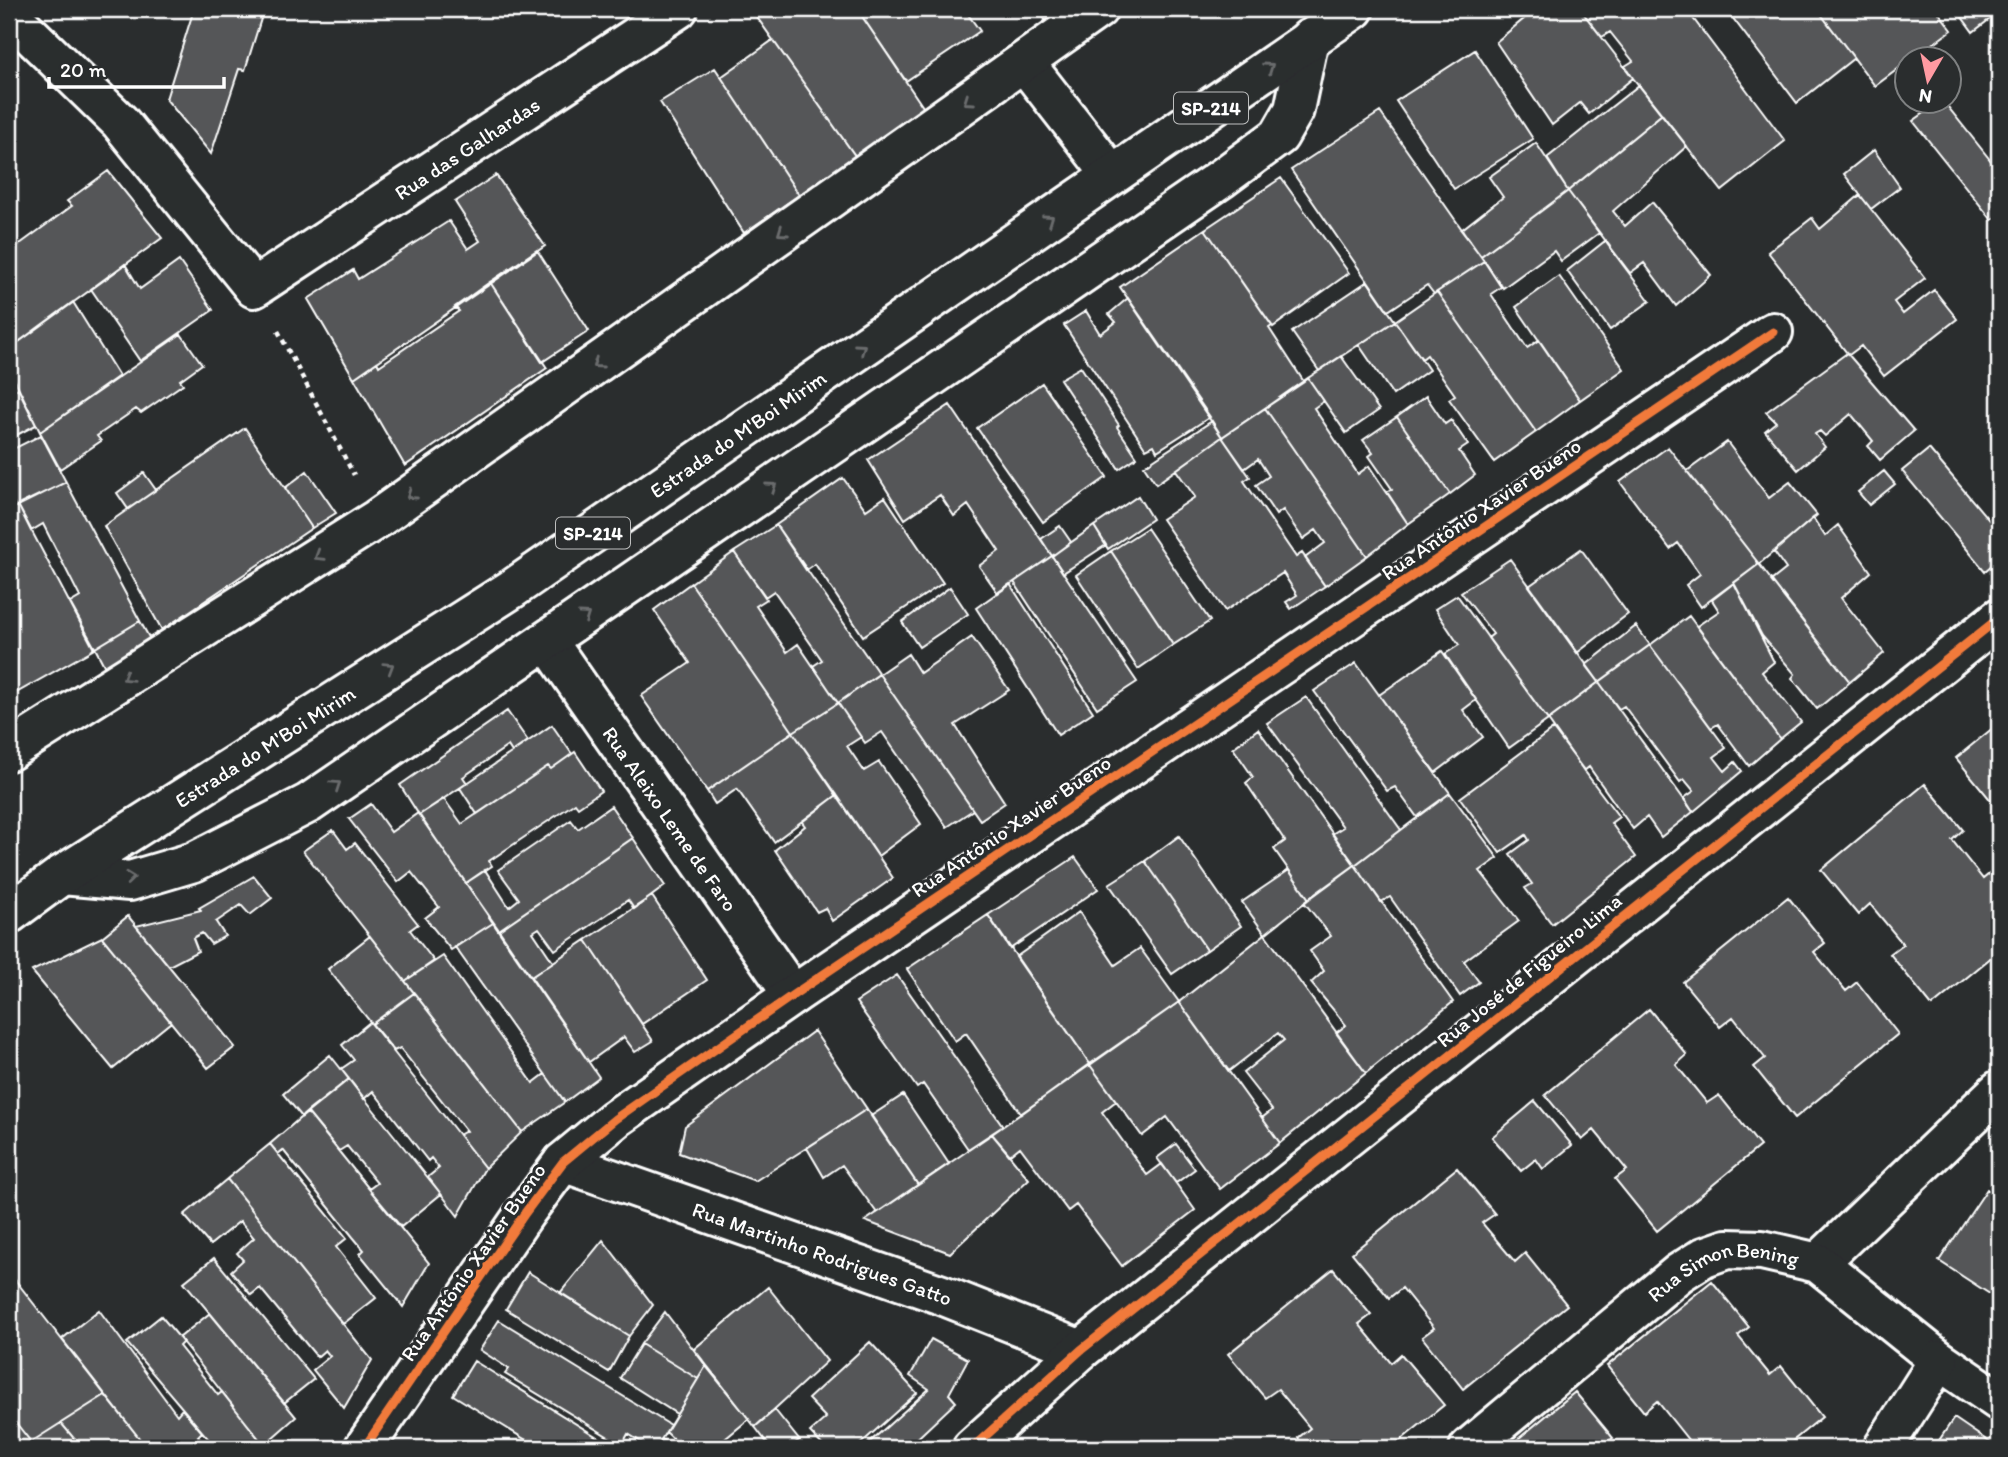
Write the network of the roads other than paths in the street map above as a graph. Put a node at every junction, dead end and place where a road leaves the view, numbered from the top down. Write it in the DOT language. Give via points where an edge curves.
graph roads {
  1 [pos="678,9"];
  2 [pos="1098,9"];
  3 [pos="1354,9"];
  4 [pos="9,14"];
  5 [pos="1309,39"];
  6 [pos="1024,62"];
  7 [pos="1112,175"];
  8 [pos="1773,332"];
  9 [pos="1999,618"];
  10 [pos="548,642"];
  11 [pos="9,751"];
  12 [pos="62,875"];
  13 [pos="9,914"];
  14 [pos="793,995"];
  15 [pos="1999,1090"];
  16 [pos="563,1162"];
  17 [pos="1818,1263"];
  18 [pos="1081,1350"];
  19 [pos="1939,1360"];
  20 [pos="1999,1401"];
  21 [pos="364,1448"];
  22 [pos="972,1448"];
  23 [pos="1468,1448"];
  24 [pos="1882,1448"];
  1 -- 4 [label="street, Rua das Galhardas" via="254,288 120,122"];
  2 -- 6 [label="street"];
  3 -- 5 [label="street, Estrada do M'Boi Mirim / SP-214"];
  7 -- 5 [label="street, Estrada do M'Boi Mirim / SP-214, one-way"];
  10 -- 5 [label="street, one-way" via="1279,136 1294,110"];
  6 -- 7 [label="street"];
  6 -- 11 [label="street, one-way" via="377,519"];
  12 -- 7 [label="street, Estrada do M'Boi Mirim / SP-214, one-way" via="512,589"];
  8 -- 14 [label="street, Rua Antônio Xavier Bueno"];
  9 -- 18 [label="street, Rua José de Figueiro Lima"];
  12 -- 10 [label="street, one-way" via="130,881 194,862 309,803"];
  10 -- 14 [label="street, Rua Aleixo Leme de Faro"];
  12 -- 13 [label="street, Estrada do M'Boi Mirim / SP-214"];
  14 -- 16 [label="street, Rua Antônio Xavier Bueno" via="615,1119"];
  15 -- 17 [label="street"];
  16 -- 18 [label="street, Rua Martinho Rodrigues Gatto" via="942,1295"];
  16 -- 21 [label="street, Rua Antônio Xavier Bueno"];
  17 -- 19 [label="street, Rua Simon Bening"];
  17 -- 23 [label="street, Rua Simon Bening" via="1762,1250 1727,1249 1704,1257"];
  18 -- 22 [label="street, Rua José de Figueiro Lima"];
  19 -- 20 [label="street, Rua Simon Bening"];
  19 -- 24 [label="street"];
}
